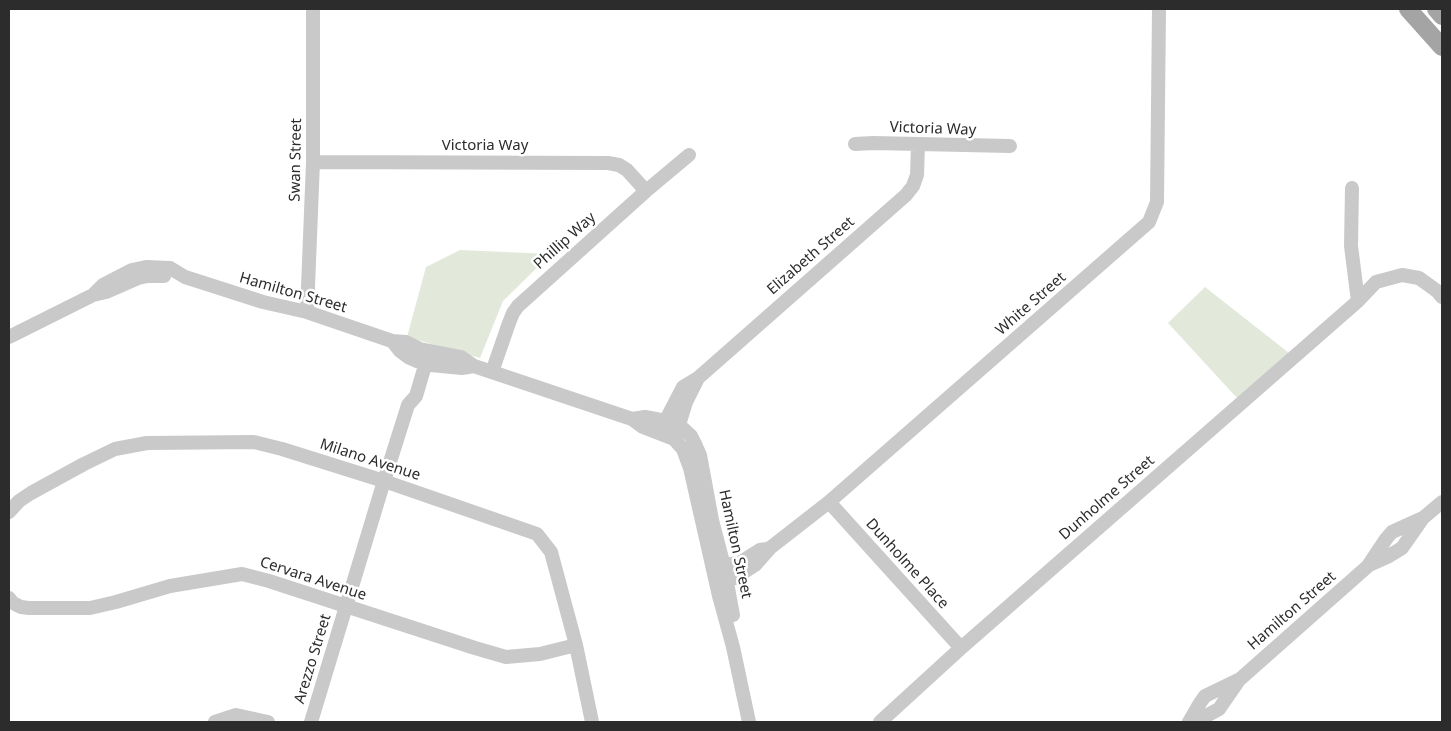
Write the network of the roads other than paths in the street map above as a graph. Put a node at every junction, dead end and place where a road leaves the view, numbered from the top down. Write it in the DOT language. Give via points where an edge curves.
graph roads {
  1 [pos="312,9"];
  2 [pos="1159,9"];
  3 [pos="1436,9"];
  4 [pos="1415,11"];
  5 [pos="1442,16"];
  6 [pos="1442,47"];
  7 [pos="855,144"];
  8 [pos="918,145"];
  9 [pos="1010,146"];
  10 [pos="689,155"];
  11 [pos="313,162"];
  12 [pos="1352,188"];
  13 [pos="646,191"];
  14 [pos="1442,297"];
  15 [pos="1358,301"];
  16 [pos="307,312"];
  17 [pos="9,337"];
  18 [pos="423,357"];
  19 [pos="492,372"];
  20 [pos="668,429"];
  21 [pos="384,481"];
  22 [pos="829,502"];
  23 [pos="1442,502"];
  24 [pos="9,512"];
  25 [pos="720,574"];
  26 [pos="9,598"];
  27 [pos="346,606"];
  28 [pos="576,645"];
  29 [pos="961,648"];
  30 [pos="742,670"];
  31 [pos="1238,680"];
  32 [pos="214,722"];
  33 [pos="268,722"];
  34 [pos="311,722"];
  35 [pos="592,722"];
  36 [pos="749,722"];
  37 [pos="758,722"];
  38 [pos="880,722"];
  39 [pos="1189,722"];
  40 [pos="1195,722"];
  1 -- 11 [label="street, Swan Street"];
  2 -- 22 [label="street, White Street" via="1157,202 1149,222"];
  3 -- 5 [label="main road"];
  4 -- 6 [label="main road"];
  7 -- 8 [label="street, Victoria Way"];
  8 -- 9 [label="street, Victoria Way"];
  8 -- 20 [label="street, Elizabeth Street" via="917,175 906,195 698,378"];
  10 -- 13 [label="street, Phillip Way"];
  11 -- 13 [label="street, Victoria Way" via="608,163 627,170"];
  11 -- 16 [label="street, Swan Street"];
  12 -- 15 [label="street" via="1351,246"];
  13 -- 19 [label="street, Phillip Way" via="518,306 509,322"];
  14 -- 15 [label="street, Dunholme Street" via="1419,278 1402,275 1376,282"];
  15 -- 29 [label="street, Dunholme Street"];
  16 -- 17 [label="street, Hamilton Street" via="263,302 185,277 148,276 93,295"];
  16 -- 18 [label="street, Hamilton Street" via="392,341 406,342"];
  18 -- 19 [label="street, Hamilton Street" via="462,357 474,366"];
  18 -- 21 [label="street, Arezzo Street" via="416,396 408,405"];
  19 -- 20 [label="street, Hamilton Street" via="632,419 646,417"];
  20 -- 25 [label="street, Hamilton Street" via="691,436 700,455"];
  21 -- 24 [label="street, Milano Avenue" via="264,444 147,443 115,449 92,460 18,501"];
  21 -- 27 [label="street, Arezzo Street"];
  21 -- 28 [label="street, Milano Avenue" via="537,534 551,552"];
  22 -- 25 [label="street, White Street" via="770,548 750,569 735,578"];
  22 -- 29 [label="street, Dunholme Place"];
  23 -- 31 [label="street, Hamilton Street" via="1423,518 1402,548 1368,566"];
  25 -- 30 [label="street, Hamilton Street"];
  26 -- 27 [label="street, Cervara Avenue" via="21,608 90,608 170,586 242,574"];
  27 -- 28 [label="street, Cervara Avenue" via="506,657 540,654"];
  27 -- 34 [label="street, Arezzo Street"];
  28 -- 35 [label="street, Milano Avenue"];
  29 -- 38 [label="street, Dunholme Street"];
  30 -- 36 [label="street, Hamilton Street"];
  30 -- 37 [label="street, Hamilton Street"];
  31 -- 39 [label="street, Hamilton Street" via="1206,696"];
  31 -- 40 [label="street, Hamilton Street" via="1218,709"];
  32 -- 33 [label="street" via="236,715"];
}
